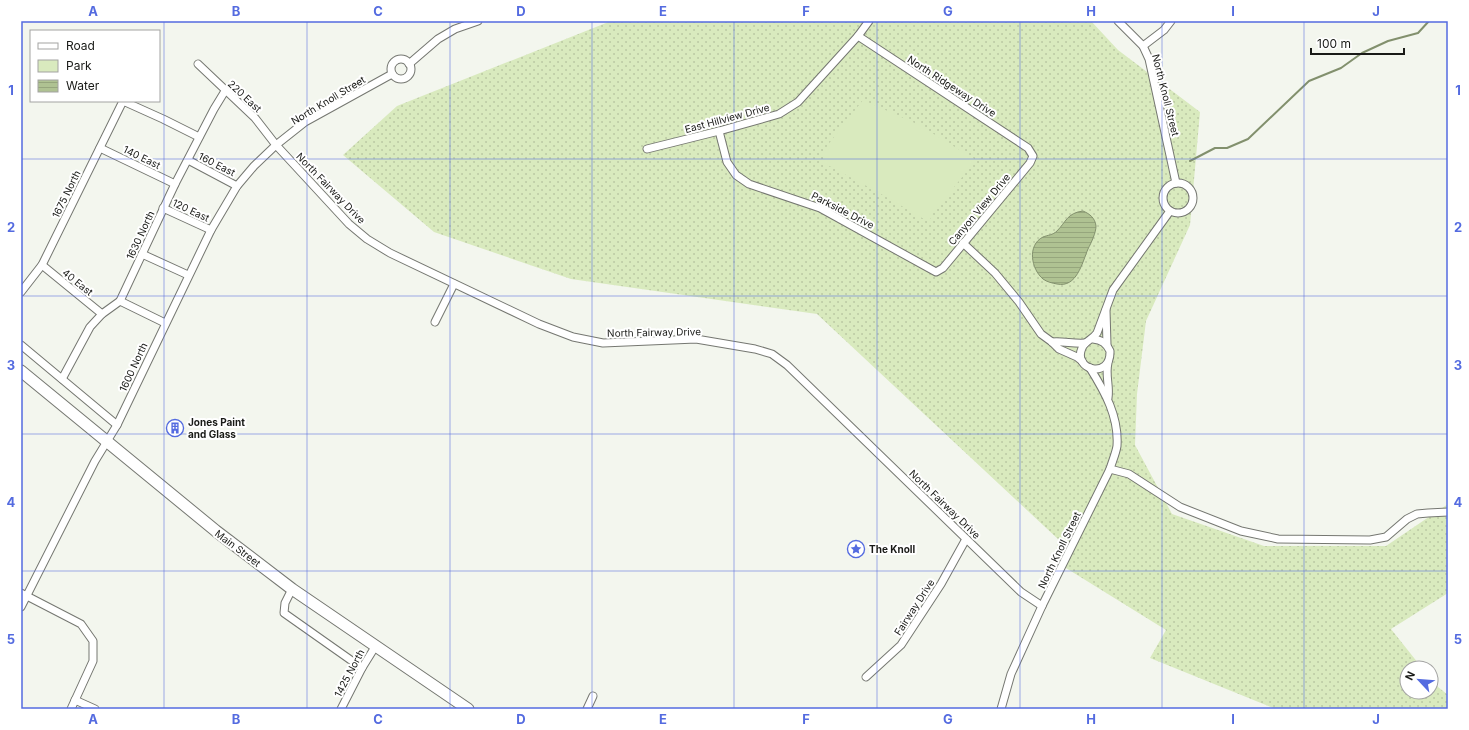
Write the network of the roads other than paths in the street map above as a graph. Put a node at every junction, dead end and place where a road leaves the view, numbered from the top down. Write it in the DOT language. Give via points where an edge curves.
graph roads {
  1 [pos="478,21"];
  2 [pos="869,21"];
  3 [pos="1118,21"];
  4 [pos="1171,21"];
  5 [pos="858,36"];
  6 [pos="1143,46"];
  7 [pos="198,64"];
  8 [pos="409,64"];
  9 [pos="392,74"];
  10 [pos="225,91"];
  11 [pos="123,102"];
  12 [pos="125,102"];
  13 [pos="720,132"];
  14 [pos="199,137"];
  15 [pos="276,145"];
  16 [pos="100,148"];
  17 [pos="647,149"];
  18 [pos="1033,156"];
  19 [pos="188,160"];
  20 [pos="1176,183"];
  21 [pos="175,184"];
  22 [pos="237,186"];
  23 [pos="163,208"];
  24 [pos="1170,211"];
  25 [pos="210,230"];
  26 [pos="963,243"];
  27 [pos="142,254"];
  28 [pos="42,265"];
  29 [pos="936,272"];
  30 [pos="188,275"];
  31 [pos="454,284"];
  32 [pos="21,292"];
  33 [pos="120,300"];
  34 [pos="1106,310"];
  35 [pos="102,314"];
  36 [pos="435,322"];
  37 [pos="165,323"];
  38 [pos="1093,339"];
  39 [pos="1052,342"];
  40 [pos="1085,344"];
  41 [pos="21,345"];
  42 [pos="1107,345"];
  43 [pos="1082,362"];
  44 [pos="1108,362"];
  45 [pos="1090,368"];
  46 [pos="21,371"];
  47 [pos="62,379"];
  48 [pos="1108,398"];
  49 [pos="117,425"];
  50 [pos="106,441"];
  51 [pos="1110,469"];
  52 [pos="1448,512"];
  53 [pos="966,539"];
  54 [pos="292,589"];
  55 [pos="24,594"];
  56 [pos="1042,606"];
  57 [pos="21,607"];
  58 [pos="375,647"];
  59 [pos="362,668"];
  60 [pos="866,677"];
  61 [pos="593,696"];
  62 [pos="75,700"];
  63 [pos="70,709"];
  64 [pos="95,709"];
  65 [pos="341,709"];
  66 [pos="468,709"];
  67 [pos="587,709"];
  68 [pos="1001,709"];
  1 -- 8 [label="street" via="455,29 438,39"];
  2 -- 5 [label="street, East Hillview Drive"];
  3 -- 6 [label="street, North Knoll Street"];
  4 -- 6 [label="street" via="1164,30"];
  5 -- 13 [label="street, East Hillview Drive" via="798,102 780,114"];
  5 -- 18 [label="street, North Ridgeway Drive" via="1028,148"];
  6 -- 20 [label="street, North Knoll Street" via="1149,58"];
  7 -- 10 [label="street, 220 East"];
  8 -- 9 [label="street" via="401,59 394,62 391,67"];
  8 -- 9 [label="street" via="410,74 406,78 396,79"];
  9 -- 15 [label="street, North Knoll Street" via="305,122"];
  10 -- 14 [label="street, 1630 North"];
  10 -- 15 [label="street, 220 East" via="255,118"];
  11 -- 16 [label="street, 1675 North"];
  12 -- 14 [label="street"];
  13 -- 17 [label="street, East Hillview Drive"];
  13 -- 29 [label="street, Parkside Drive" via="727,162 736,175 749,184 820,208"];
  14 -- 19 [label="street, 1630 North"];
  15 -- 22 [label="street, 1600 North"];
  15 -- 31 [label="street, North Fairway Drive" via="349,224 367,239"];
  16 -- 21 [label="street, 140 East"];
  16 -- 28 [label="street, 1675 North"];
  18 -- 26 [label="street, Canyon View Drive" via="1030,163"];
  19 -- 21 [label="street, 1630 North"];
  19 -- 22 [label="street, 160 East"];
  20 -- 24 [label="street" via="1170,185 1163,195 1163,201"];
  20 -- 24 [label="street" via="1187,186 1193,200 1191,206 1182,213"];
  21 -- 23 [label="street, 1630 North"];
  22 -- 25 [label="street, 1600 North"];
  23 -- 25 [label="street, 120 East"];
  23 -- 27 [label="street, 1630 North"];
  24 -- 34 [label="street, North Knoll Street" via="1113,290"];
  25 -- 30 [label="street, 1600 North"];
  26 -- 29 [label="street, Canyon View Drive" via="943,268"];
  26 -- 39 [label="street, North Knoll Street" via="996,273 1041,334"];
  27 -- 30 [label="street"];
  27 -- 33 [label="street, 1630 North"];
  28 -- 32 [label="street, 1675 North"];
  28 -- 35 [label="street, 40 East"];
  30 -- 37 [label="street, 1600 North"];
  31 -- 36 [label="street"];
  31 -- 53 [label="street, North Fairway Drive" via="573,337 603,343 696,339 772,354"];
  33 -- 35 [label="street, 1630 North"];
  33 -- 37 [label="street"];
  34 -- 38 [label="street, North Knoll Street"];
  34 -- 42 [label="street, North Knoll Street"];
  35 -- 47 [label="street, 1630 North" via="90,327"];
  37 -- 49 [label="street, 1600 North"];
  38 -- 40 [label="street"];
  38 -- 42 [label="street"];
  39 -- 40 [label="street"];
  39 -- 43 [label="street, North Knoll Street"];
  40 -- 43 [label="street" via="1080,353"];
  41 -- 47 [label="street"];
  42 -- 44 [label="street, North Knoll Street" via="1110,351"];
  43 -- 45 [label="street, North Knoll Street"];
  44 -- 45 [label="street" via="1100,369"];
  44 -- 48 [label="street, North Knoll Street"];
  45 -- 48 [label="street, North Knoll Street"];
  46 -- 50 [label="main road, Main Street"];
  47 -- 49 [label="street"];
  48 -- 51 [label="street, North Knoll Street" via="1116,424 1117,446"];
  49 -- 50 [label="street, 1600 North"];
  50 -- 54 [label="main road, Main Street"];
  50 -- 55 [label="street, 1600 North"];
  51 -- 52 [label="street" via="1129,474 1180,507 1242,531 1278,539 1370,540 1386,537 1417,514"];
  51 -- 56 [label="street, North Knoll Street"];
  53 -- 56 [label="street, North Fairway Drive" via="1021,592"];
  53 -- 60 [label="street, Fairway Drive" via="941,584 901,645"];
  54 -- 58 [label="main road, Main Street"];
  54 -- 59 [label="street" via="285,603 284,613"];
  55 -- 57 [label="street, 1600 North"];
  55 -- 62 [label="street" via="81,624 93,640 93,661"];
  56 -- 68 [label="street, North Knoll Street" via="1011,674"];
  58 -- 59 [label="street, 1425 North"];
  58 -- 66 [label="main road, Main Street"];
  59 -- 65 [label="street, 1425 North"];
  61 -- 67 [label="street"];
  62 -- 63 [label="street"];
  62 -- 64 [label="street"];
}
